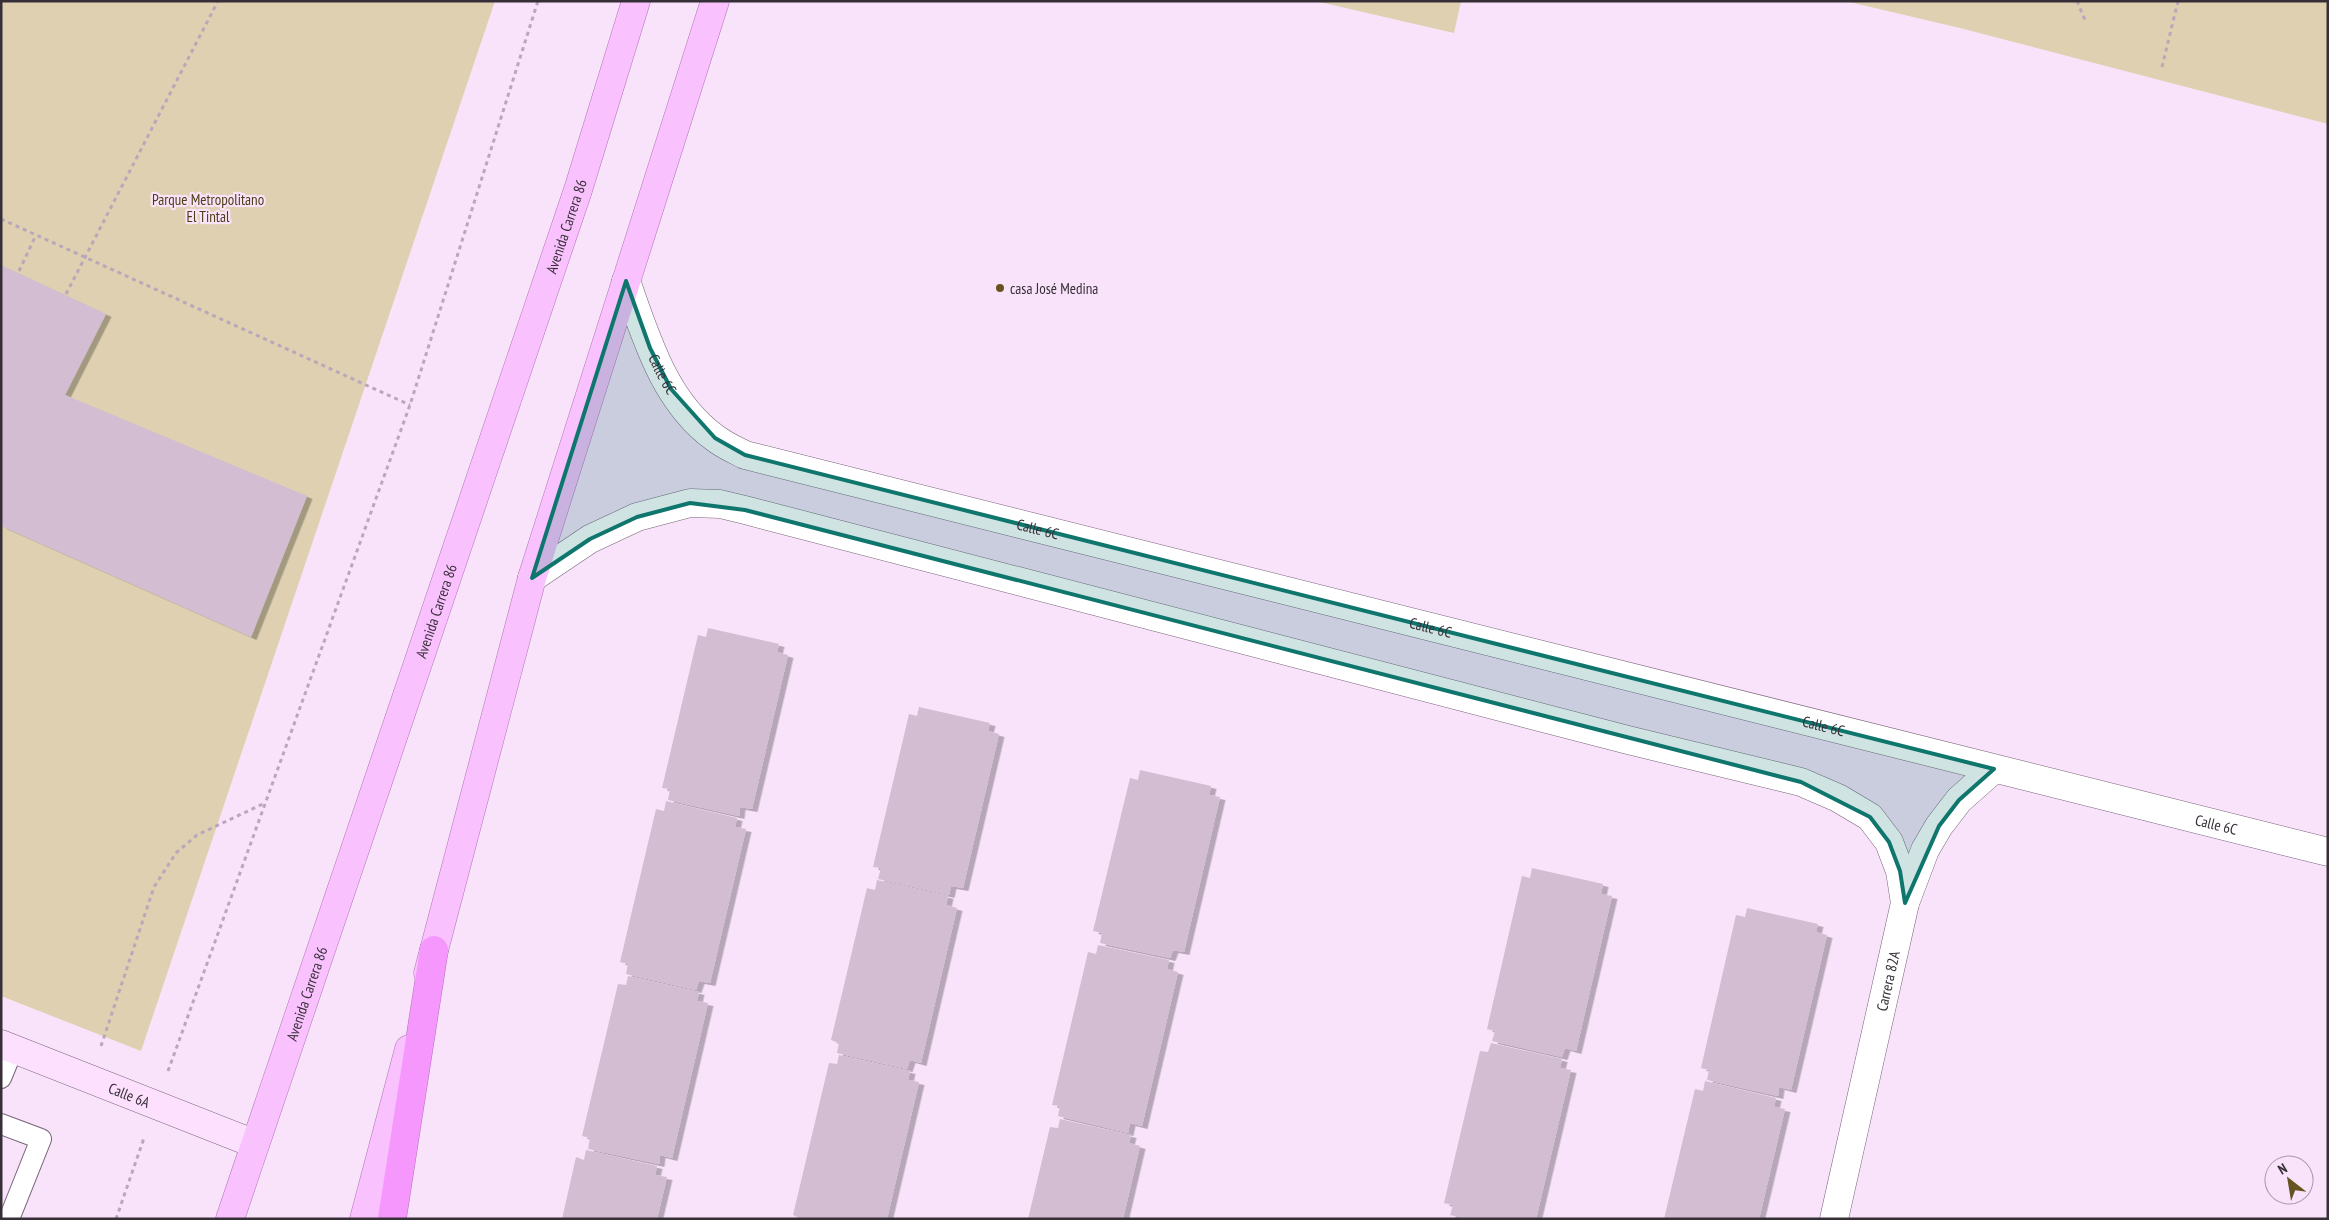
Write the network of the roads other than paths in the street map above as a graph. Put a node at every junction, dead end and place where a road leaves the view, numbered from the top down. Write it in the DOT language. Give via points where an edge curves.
graph roads {
  1 [pos="636,1"];
  2 [pos="715,1"];
  3 [pos="626,281"];
  4 [pos="532,578"];
  5 [pos="1994,769"];
  6 [pos="2328,852"];
  7 [pos="1905,902"];
  8 [pos="434,950"];
  9 [pos="7,1047"];
  10 [pos="1,1078"];
  11 [pos="1,1124"];
  12 [pos="256,1144"];
  13 [pos="9,1219"];
  14 [pos="218,1219"];
  15 [pos="230,1219"];
  16 [pos="364,1219"];
  17 [pos="392,1219"];
  18 [pos="1834,1219"];
  1 -- 12 [label="main road, Avenida Carrera 86" via="578,190"];
  2 -- 3 [label="main road"];
  3 -- 4 [label="main road"];
  3 -- 5 [label="street, Calle 6C" via="650,348 671,389 715,438 745,456"];
  4 -- 7 [label="street" via="590,539 637,516 690,502 720,504 1619,738 1801,782 1870,817 1888,842 1900,872"];
  4 -- 8 [label="main road"];
  5 -- 6 [label="street, Calle 6C"];
  5 -- 7 [label="street, Carrera 82A" via="1959,800 1939,826 1925,850"];
  7 -- 18 [label="street, Carrera 82A"];
  8 -- 16 [label="main road"];
  8 -- 17 [label="highway"];
  9 -- 10 [label="lane"];
  9 -- 12 [label="street, Calle 6A"];
  11 -- 13 [label="lane" via="40,1139"];
  12 -- 14 [label="main road"];
  12 -- 15 [label="main road, Avenida Carrera 86"];
}
